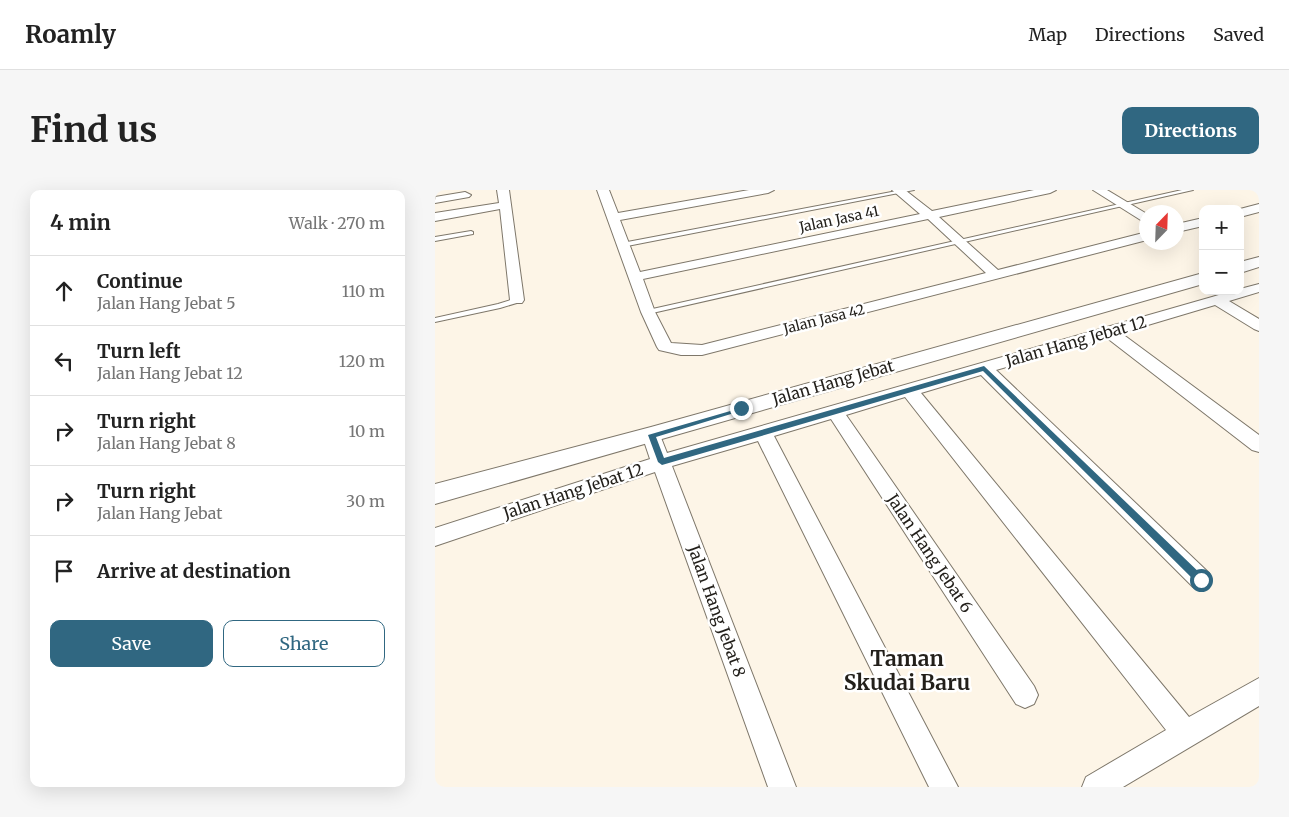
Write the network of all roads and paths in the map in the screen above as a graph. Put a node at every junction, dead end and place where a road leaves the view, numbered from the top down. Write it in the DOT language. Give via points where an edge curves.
graph roads {
  1 [pos="503,190"];
  2 [pos="768,190"];
  3 [pos="1050,190"];
  4 [pos="1099,190"];
  5 [pos="1189,190"];
  6 [pos="607,191"];
  7 [pos="903,191"];
  8 [pos="465,196"];
  9 [pos="435,200"];
  10 [pos="505,205"];
  11 [pos="1123,205"];
  12 [pos="1259,208"];
  13 [pos="1244,212"];
  14 [pos="1139,215"];
  15 [pos="435,216"];
  16 [pos="931,216"];
  17 [pos="612,218"];
  18 [pos="1199,223"];
  19 [pos="1184,226"];
  20 [pos="471,233"];
  21 [pos="1139,238"];
  22 [pos="435,239"];
  23 [pos="958,242"];
  24 [pos="622,245"];
  25 [pos="1259,262"];
  26 [pos="1244,267"];
  27 [pos="996,275"];
  28 [pos="635,277"];
  29 [pos="1199,279"];
  30 [pos="1259,288"];
  31 [pos="517,300"];
  32 [pos="1217,300"];
  33 [pos="648,312"];
  34 [pos="435,320"];
  35 [pos="1259,326"];
  36 [pos="1109,332"];
  37 [pos="984,368"];
  38 [pos="909,390"];
  39 [pos="835,412"];
  40 [pos="763,433"];
  41 [pos="651,435"];
  42 [pos="1259,445"];
  43 [pos="662,462"];
  44 [pos="435,494"];
  45 [pos="435,537"];
  46 [pos="1201,580"];
  47 [pos="1259,691"];
  48 [pos="1025,695"];
  49 [pos="1186,734"];
  50 [pos="776,785"];
  51 [pos="944,787"];
  52 [pos="1096,787"];
  1 -- 10 [label="street"];
  2 -- 17 [label="street"];
  3 -- 16 [label="street, Jalan Jasa 41"];
  4 -- 11 [label="street"];
  5 -- 11 [label="lane"];
  6 -- 17 [label="street, Jalan Jasa 42"];
  7 -- 16 [label="street"];
  7 -- 24 [label="lane"];
  8 -- 9 [label="street"];
  10 -- 15 [label="street"];
  10 -- 31 [label="street"];
  11 -- 14 [label="street"];
  11 -- 23 [label="lane"];
  12 -- 13 [label="street"];
  16 -- 23 [label="street"];
  16 -- 28 [label="street, Jalan Jasa 41"];
  17 -- 24 [label="street, Jalan Jasa 42"];
  18 -- 19 [label="street"];
  20 -- 22 [label="lane"];
  21 -- 27 [label="street, Jalan Jasa 42"];
  23 -- 27 [label="street"];
  23 -- 33 [label="lane"];
  24 -- 28 [label="street, Jalan Jasa 42"];
  25 -- 26 [label="street"];
  27 -- 33 [label="street, Jalan Jasa 42" via="702,350 665,347"];
  28 -- 33 [label="street, Jalan Jasa 42"];
  29 -- 41 [label="street, Jalan Hang Jebat"];
  30 -- 32 [label="street, Jalan Hang Jebat 12"];
  31 -- 34 [label="lane"];
  32 -- 35 [label="street"];
  32 -- 36 [label="street, Jalan Hang Jebat 12"];
  36 -- 37 [label="street, Jalan Hang Jebat 12"];
  36 -- 42 [label="street"];
  37 -- 38 [label="street, Jalan Hang Jebat 12"];
  37 -- 46 [label="street"];
  38 -- 39 [label="street, Jalan Hang Jebat 12"];
  38 -- 49 [label="street"];
  39 -- 40 [label="street, Jalan Hang Jebat 12"];
  39 -- 48 [label="street, Jalan Hang Jebat 6"];
  40 -- 43 [label="street, Jalan Hang Jebat 12"];
  40 -- 51 [label="street"];
  41 -- 43 [label="street, Jalan Hang Jebat 8"];
  41 -- 44 [label="street, Jalan Hang Jebat"];
  43 -- 45 [label="street, Jalan Hang Jebat 12"];
  43 -- 50 [label="street, Jalan Hang Jebat 8"];
  47 -- 49 [label="street"];
  49 -- 52 [label="street"];
}
